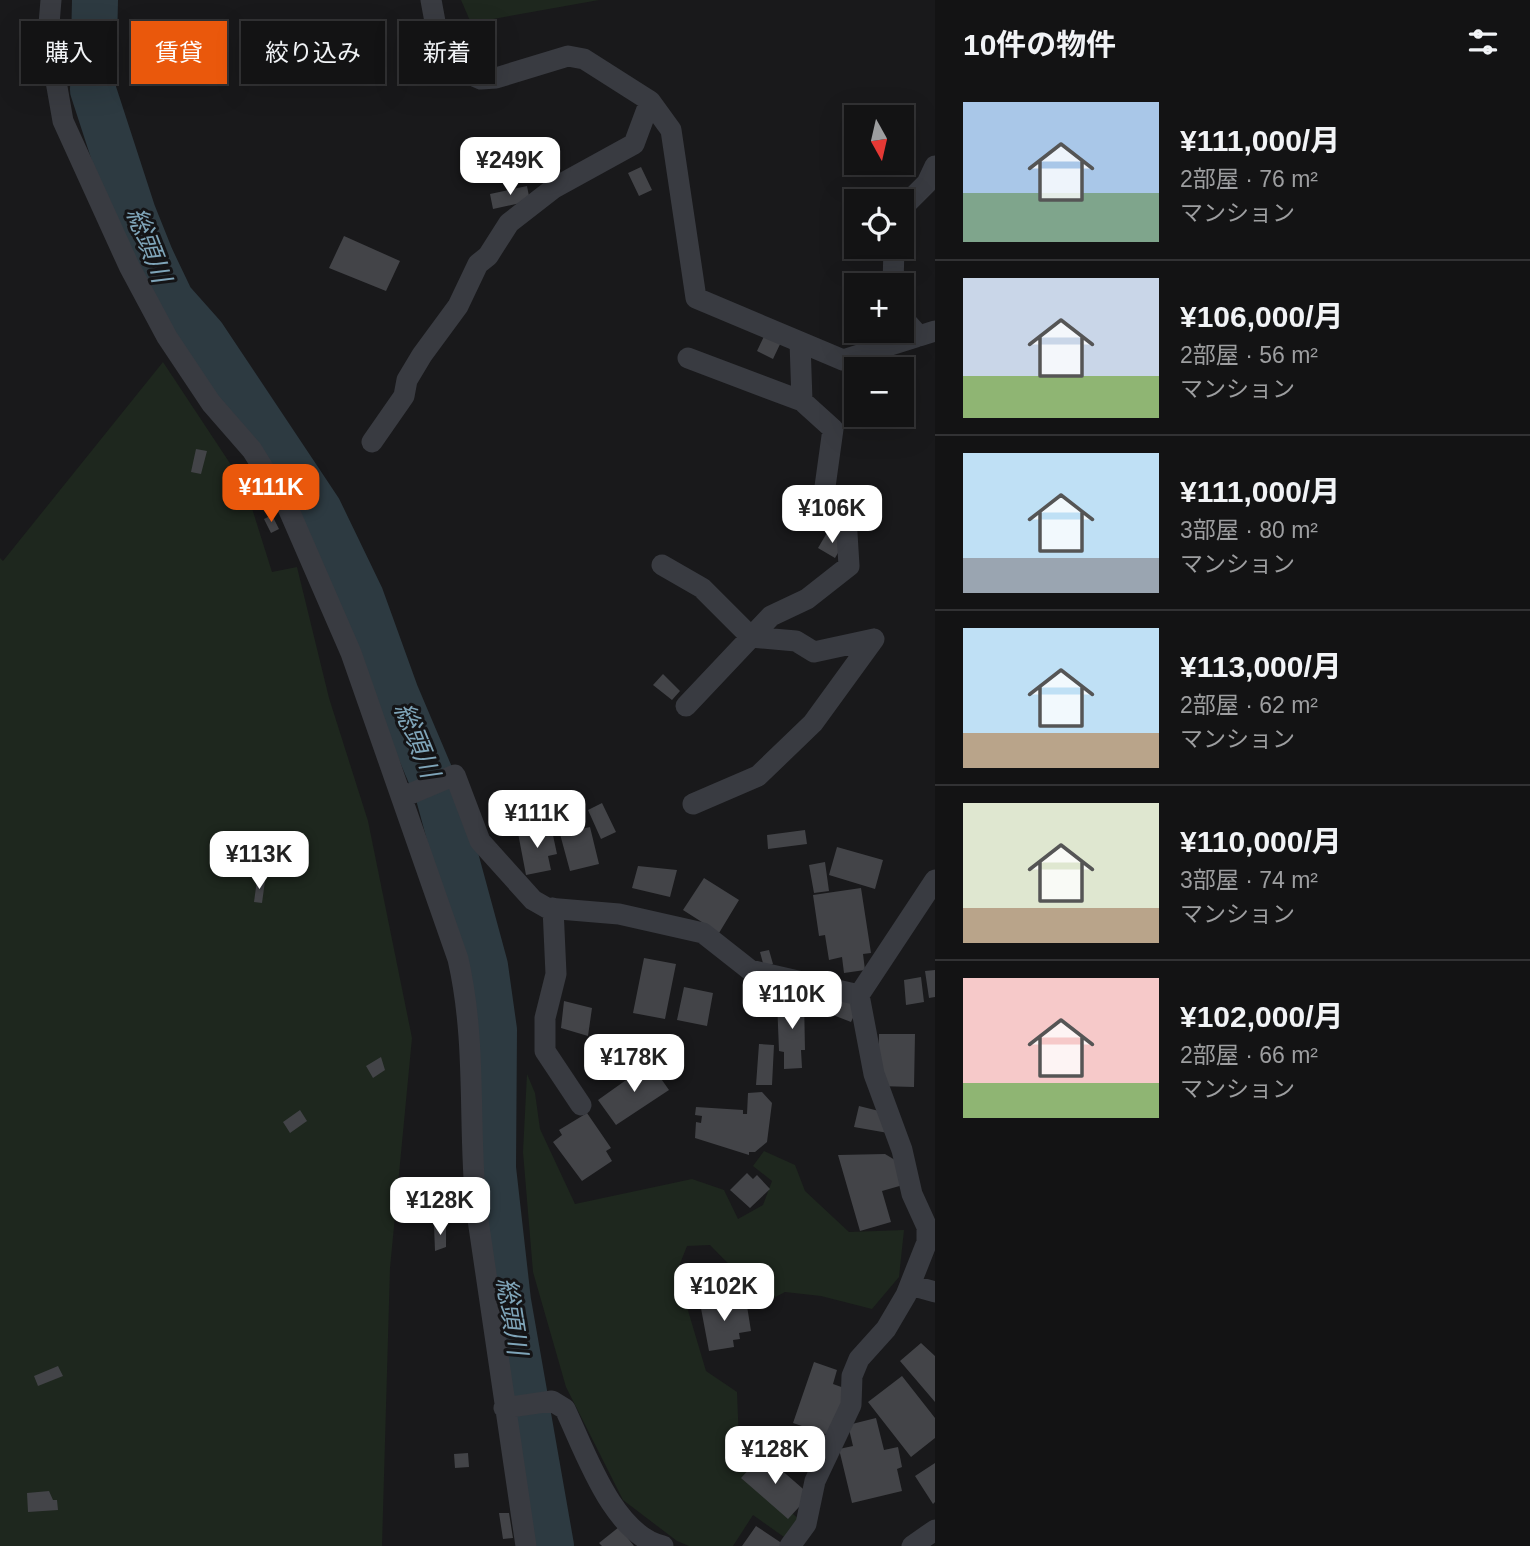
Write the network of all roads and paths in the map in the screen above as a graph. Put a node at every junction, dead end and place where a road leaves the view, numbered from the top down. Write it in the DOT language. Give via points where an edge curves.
graph roads {
  1 [pos="51,0"];
  2 [pos="431,0"];
  3 [pos="650,101"];
  4 [pos="935,166"];
  5 [pos="914,196"];
  6 [pos="927,333"];
  7 [pos="800,342"];
  8 [pos="688,358"];
  9 [pos="802,401"];
  10 [pos="372,443"];
  11 [pos="662,565"];
  12 [pos="751,637"];
  13 [pos="686,706"];
  14 [pos="403,797"];
  15 [pos="693,804"];
  16 [pos="935,880"];
  17 [pos="554,908"];
  18 [pos="859,995"];
  19 [pos="582,1105"];
  20 [pos="910,1285"];
  21 [pos="935,1292"];
  22 [pos="504,1408"];
  23 [pos="935,1530"];
  24 [pos="526,1546"];
  25 [pos="663,1546"];
  26 [pos="790,1546"];
  27 [pos="912,1546"];
  1 -- 14 [label="street" via="48,36 63,121 167,337 211,403 252,450 288,508 351,653"];
  2 -- 3 [label="street" via="438,38 458,69 481,79 568,56 584,59"];
  3 -- 7 [label="street" via="671,131 696,298"];
  3 -- 10 [label="street" via="634,144 555,188 509,223 478,264 458,306 422,355 407,380 404,396"];
  4 -- 5 [label="street"];
  6 -- 7 [label="street" via="843,360"];
  7 -- 9 [label="street"];
  8 -- 9 [label="street"];
  9 -- 12 [label="street" via="833,429 824,494 846,517 849,566 807,600 771,616"];
  11 -- 12 [label="street" via="702,588"];
  12 -- 13 [label="street"];
  12 -- 15 [label="street" via="796,641 814,652 874,639 813,723 758,776"];
  14 -- 17 [label="street" via="455,775 480,841 533,900"];
  14 -- 22 [label="street" via="468,1000 472,1160"];
  16 -- 18 [label="street"];
  17 -- 18 [label="street" via="619,914 702,933 750,970"];
  17 -- 19 [label="street" via="556,974 545,1018 545,1051"];
  18 -- 20 [label="street" via="874,1074 927,1227 927,1242"];
  20 -- 21 [label="street"];
  20 -- 26 [label="street" via="886,1329 859,1359 852,1376 851,1405 815,1481 806,1524"];
  22 -- 24 [label="street"];
  22 -- 25 [label="street" via="552,1401 565,1409 612,1506 628,1525"];
  23 -- 27 [label="street"];
}
